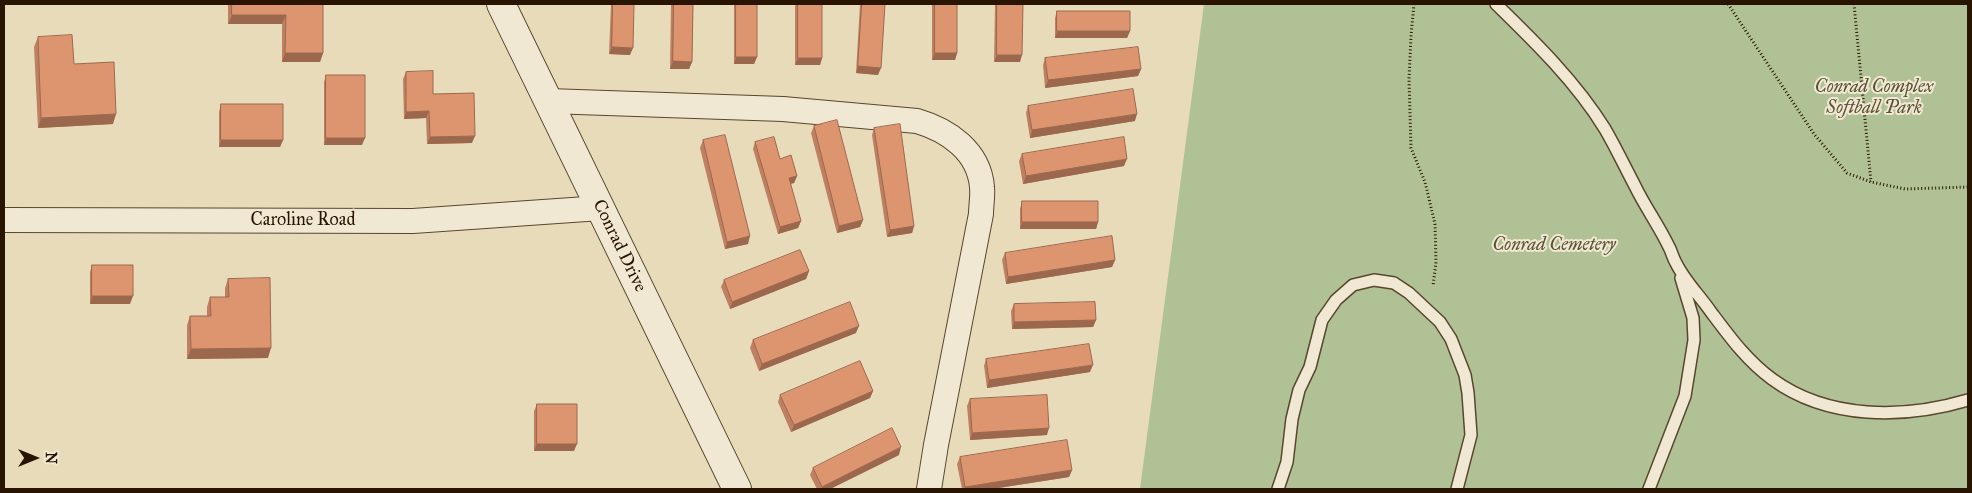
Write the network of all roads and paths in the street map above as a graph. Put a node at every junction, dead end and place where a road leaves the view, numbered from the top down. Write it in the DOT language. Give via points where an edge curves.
graph roads {
  1 [pos="501,4"];
  2 [pos="1414,4"];
  3 [pos="1496,4"];
  4 [pos="1728,4"];
  5 [pos="1854,4"];
  6 [pos="548,101"];
  7 [pos="1871,182"];
  8 [pos="1968,187"];
  9 [pos="601,208"];
  10 [pos="4,220"];
  11 [pos="1676,264"];
  12 [pos="1431,313"];
  13 [pos="1968,400"];
  14 [pos="737,489"];
  15 [pos="929,489"];
  16 [pos="1278,489"];
  17 [pos="1457,489"];
  18 [pos="1649,489"];
  1 -- 6 [label="street, Conrad Drive"];
  2 -- 12 [label="path" via="1409,79 1411,148 1425,182 1435,224 1436,262"];
  3 -- 11 [label="lane" via="1533,39 1604,127"];
  4 -- 7 [label="path" via="1814,134 1847,173"];
  5 -- 7 [label="path"];
  6 -- 9 [label="street, Conrad Drive"];
  6 -- 15 [label="street" via="783,109 917,121 933,125 960,143 978,170 982,186 981,214"];
  7 -- 8 [label="path" via="1905,189"];
  9 -- 10 [label="street, Caroline Road" via="413,221"];
  9 -- 14 [label="street, Conrad Drive"];
  11 -- 13 [label="lane" via="1751,361 1794,393 1819,403 1869,412 1942,408"];
  11 -- 18 [label="lane" via="1693,318 1694,340 1685,396"];
  12 -- 16 [label="lane" via="1394,283 1374,280 1353,285 1336,300 1322,320 1310,367 1299,390"];
  12 -- 17 [label="lane" via="1451,339 1465,375 1468,393 1470,435"];
}
